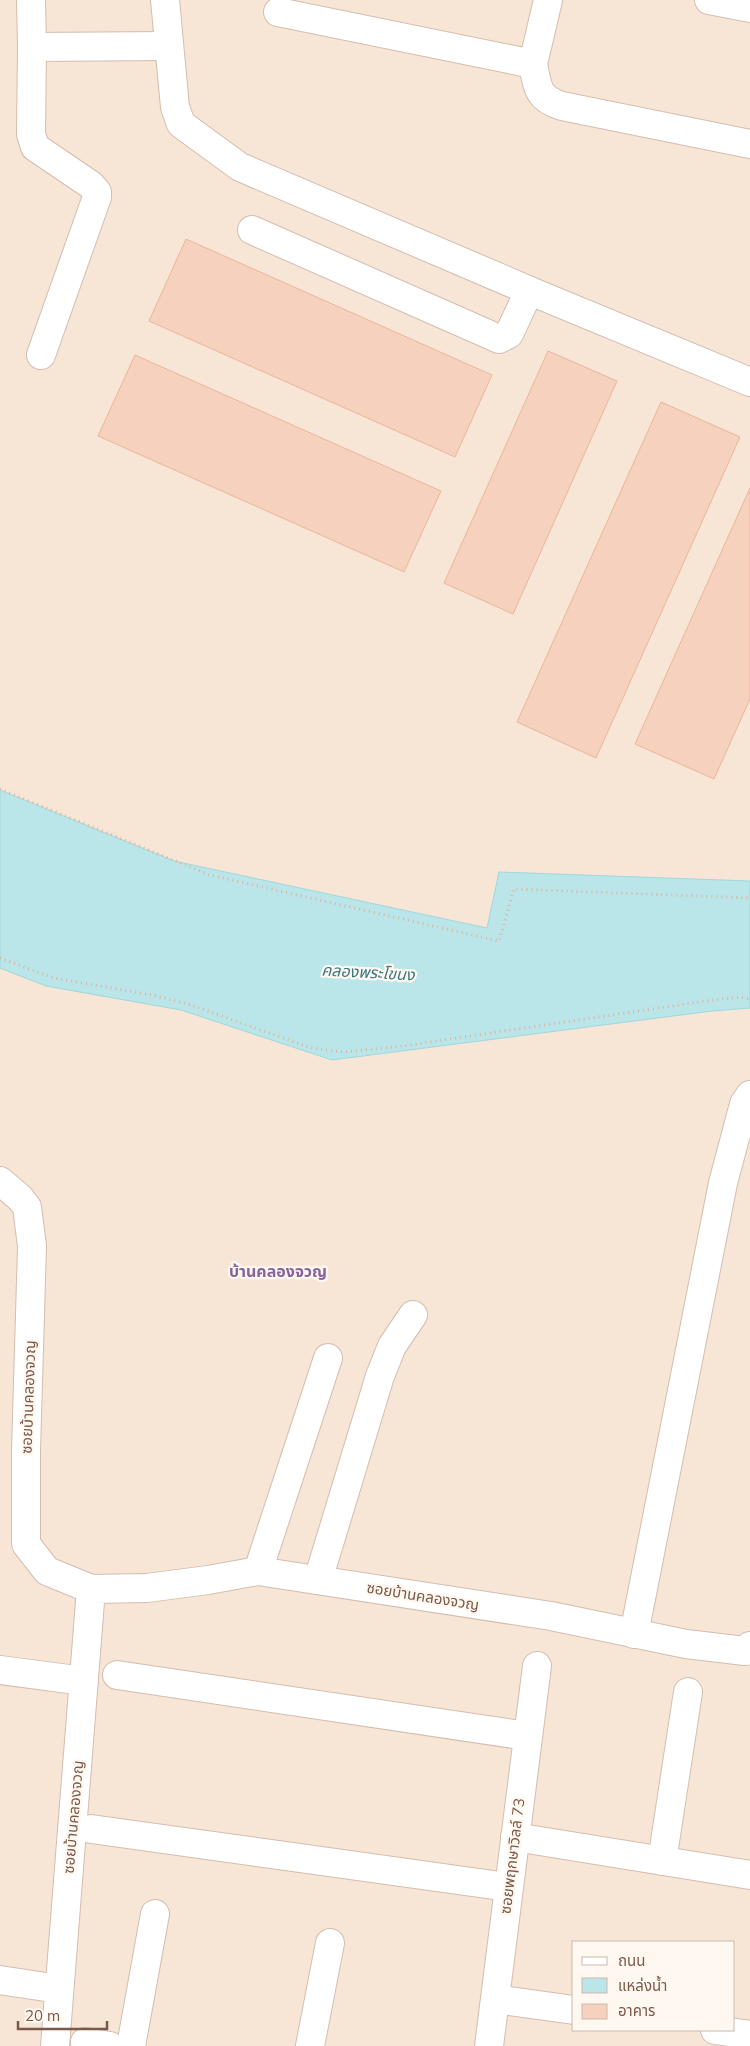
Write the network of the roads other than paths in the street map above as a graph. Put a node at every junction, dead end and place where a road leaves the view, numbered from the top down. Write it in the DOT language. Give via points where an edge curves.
graph roads {
  1 [pos="31,0"];
  2 [pos="165,0"];
  3 [pos="548,0"];
  4 [pos="709,0"];
  5 [pos="750,8"];
  6 [pos="278,12"];
  7 [pos="168,46"];
  8 [pos="32,47"];
  9 [pos="533,64"];
  10 [pos="750,144"];
  11 [pos="252,230"];
  12 [pos="529,291"];
  13 [pos="41,355"];
  14 [pos="750,382"];
  15 [pos="750,1095"];
  16 [pos="0,1181"];
  17 [pos="414,1315"];
  18 [pos="328,1358"];
  19 [pos="258,1571"];
  20 [pos="318,1580"];
  21 [pos="91,1589"];
  22 [pos="634,1634"];
  23 [pos="750,1646"];
  24 [pos="538,1666"];
  25 [pos="0,1670"];
  26 [pos="117,1675"];
  27 [pos="84,1681"];
  28 [pos="688,1692"];
  29 [pos="527,1736"];
  30 [pos="91,1829"];
  31 [pos="514,1837"];
  32 [pos="662,1861"];
  33 [pos="750,1874"];
  34 [pos="508,1888"];
  35 [pos="155,1914"];
  36 [pos="330,1943"];
  37 [pos="0,1980"];
  38 [pos="60,1989"];
  39 [pos="495,1999"];
  40 [pos="572,2010"];
  41 [pos="722,2031"];
  42 [pos="750,2035"];
  43 [pos="55,2046"];
  44 [pos="131,2046"];
  45 [pos="310,2046"];
  46 [pos="488,2046"];
  1 -- 8 [label="street"];
  2 -- 7 [label="street"];
  3 -- 9 [label="street"];
  4 -- 5 [label="street"];
  6 -- 9 [label="street"];
  7 -- 8 [label="street"];
  7 -- 12 [label="street" via="175,107 181,124 240,167"];
  8 -- 13 [label="street" via="31,134 35,147 97,192"];
  9 -- 10 [label="street" via="538,89 547,101"];
  11 -- 12 [label="street" via="499,339 509,334"];
  12 -- 14 [label="street"];
  15 -- 22 [label="street" via="744,1104 723,1183"];
  16 -- 21 [label="street, ซอยบ้านคลองจวญ" via="27,1207 32,1246 26,1544 47,1571"];
  17 -- 20 [label="street" via="392,1346 380,1376"];
  18 -- 19 [label="street"];
  19 -- 20 [label="street, ซอยบ้านคลองจวญ"];
  19 -- 21 [label="street, ซอยบ้านคลองจวญ" via="147,1588"];
  20 -- 22 [label="street, ซอยบ้านคลองจวญ" via="552,1616"];
  21 -- 27 [label="street, ซอยบ้านคลองจวญ"];
  22 -- 23 [label="street, ซอยบ้านคลองจวญ" via="722,1649 745,1651"];
  24 -- 29 [label="street, ซอยพฤกษาวิลล์ 73"];
  25 -- 27 [label="street"];
  26 -- 29 [label="street"];
  27 -- 38 [label="street, ซอยบ้านคลองจวญ"];
  28 -- 32 [label="street"];
  29 -- 31 [label="street, ซอยพฤกษาวิลล์ 73"];
  30 -- 34 [label="street"];
  31 -- 32 [label="street"];
  31 -- 34 [label="street, ซอยพฤกษาวิลล์ 73"];
  32 -- 33 [label="street"];
  34 -- 39 [label="street, ซอยพฤกษาวิลล์ 73"];
  35 -- 44 [label="street"];
  36 -- 45 [label="street"];
  37 -- 38 [label="street"];
  38 -- 43 [label="street, ซอยบ้านคลองจวญ"];
  39 -- 40 [label="street"];
  39 -- 46 [label="street, ซอยพฤกษาวิลล์ 73"];
  41 -- 42 [label="street"];
}
